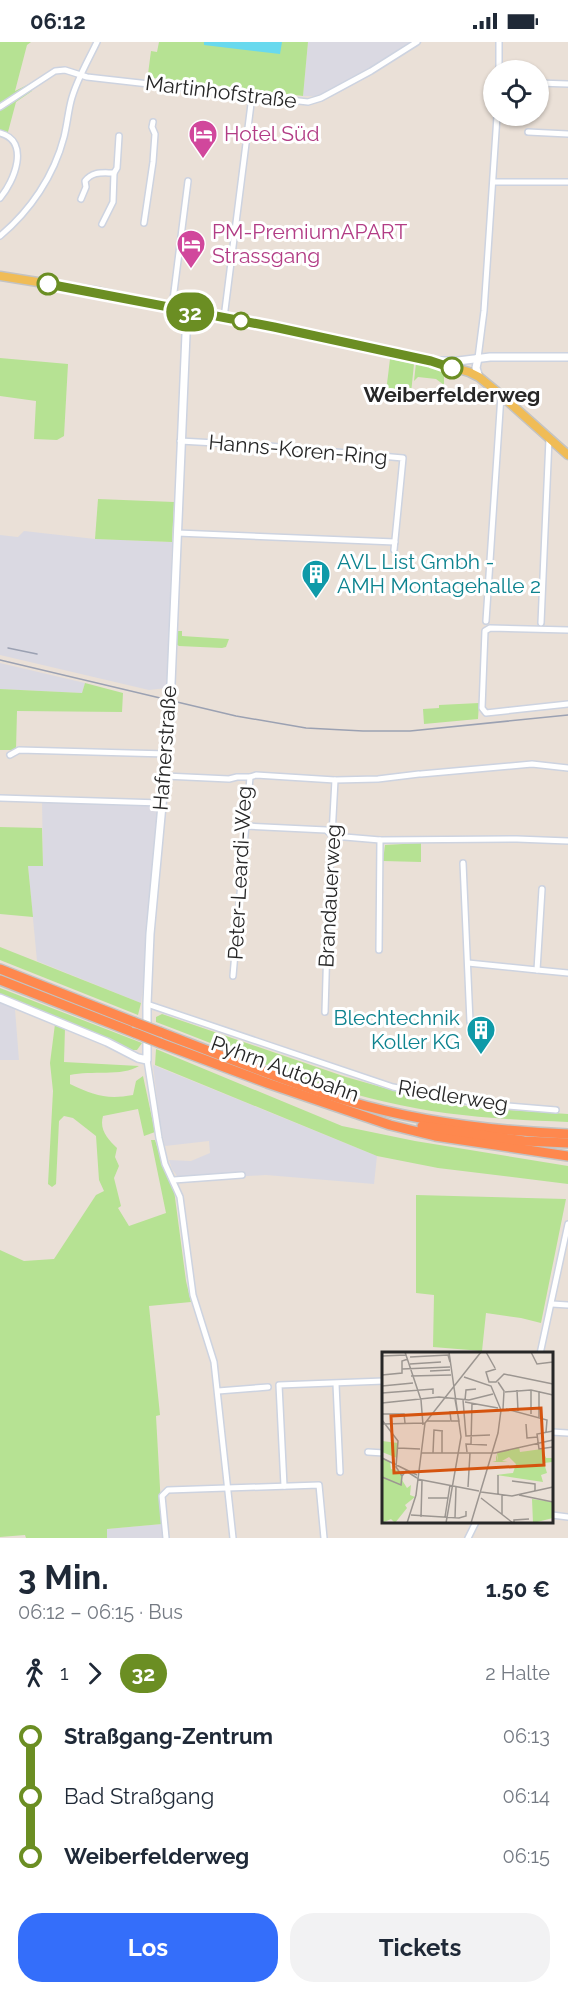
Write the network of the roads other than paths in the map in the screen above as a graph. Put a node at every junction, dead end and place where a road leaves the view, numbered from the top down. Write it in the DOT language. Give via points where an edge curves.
graph roads {
  1 [pos="97,42"];
  2 [pos="417,42"];
  3 [pos="499,42"];
  4 [pos="499,60"];
  5 [pos="82,76"];
  6 [pos="549,83"];
  7 [pos="568,84"];
  8 [pos="252,96"];
  9 [pos="0,106"];
  10 [pos="153,122"];
  11 [pos="497,126"];
  12 [pos="528,132"];
  13 [pos="0,133"];
  14 [pos="568,134"];
  15 [pos="119,136"];
  16 [pos="114,172"];
  17 [pos="188,181"];
  18 [pos="494,182"];
  19 [pos="568,182"];
  20 [pos="0,198"];
  21 [pos="81,199"];
  22 [pos="144,223"];
  23 [pos="102,224"];
  24 [pos="0,236"];
  25 [pos="0,276"];
  26 [pos="172,308"];
  27 [pos="187,311"];
  28 [pos="224,318"];
  29 [pos="568,357"];
  30 [pos="478,358"];
  31 [pos="431,361"];
  32 [pos="479,377"];
  33 [pos="501,395"];
  34 [pos="549,438"];
  35 [pos="180,441"];
  36 [pos="568,455"];
  37 [pos="177,533"];
  38 [pos="395,542"];
  39 [pos="394,550"];
  40 [pos="486,621"];
  41 [pos="542,623"];
  42 [pos="568,630"];
  43 [pos="568,704"];
  44 [pos="167,754"];
  45 [pos="10,755"];
  46 [pos="568,768"];
  47 [pos="165,776"];
  48 [pos="250,777"];
  49 [pos="335,780"];
  50 [pos="0,798"];
  51 [pos="161,803"];
  52 [pos="246,826"];
  53 [pos="333,836"];
  54 [pos="380,840"];
  55 [pos="568,841"];
  56 [pos="463,863"];
  57 [pos="542,889"];
  58 [pos="379,950"];
  59 [pos="468,963"];
  60 [pos="0,969"];
  61 [pos="537,970"];
  62 [pos="568,973"];
  63 [pos="233,976"];
  64 [pos="0,980"];
  65 [pos="0,999"];
  66 [pos="147,1004"];
  67 [pos="325,1012"];
  68 [pos="470,1022"];
  69 [pos="147,1060"];
  70 [pos="556,1110"];
  71 [pos="355,1114"];
  72 [pos="568,1134"];
  73 [pos="568,1143"];
  74 [pos="568,1156"];
  75 [pos="242,1175"];
  76 [pos="174,1180"];
  77 [pos="568,1224"];
  78 [pos="552,1304"];
  79 [pos="568,1305"];
  80 [pos="540,1352"];
  81 [pos="382,1382"];
  82 [pos="336,1384"];
  83 [pos="268,1387"];
  84 [pos="218,1391"];
  85 [pos="553,1432"];
  86 [pos="568,1433"];
  87 [pos="368,1452"];
  88 [pos="382,1453"];
  89 [pos="340,1472"];
  90 [pos="284,1486"];
  91 [pos="228,1488"];
  92 [pos="553,1515"];
  93 [pos="568,1517"];
  94 [pos="475,1523"];
  95 [pos="166,1538"];
  96 [pos="233,1538"];
  97 [pos="324,1538"];
  98 [pos="468,1538"];
  1 -- 5 [label="street"];
  2 -- 8 [label="street, Martinhofstraße" via="317,100 300,102"];
  3 -- 4 [label="street"];
  5 -- 8 [label="street, Martinhofstraße"];
  5 -- 9 [label="street, Martinhofstraße" via="55,71"];
  5 -- 24 [label="street" via="71,101 61,148 37,197"];
  6 -- 7 [label="street"];
  8 -- 28 [label="street"];
  10 -- 22 [label="street, Martinhofstraße" via="153,162"];
  11 -- 18 [label="street"];
  12 -- 14 [label="street"];
  13 -- 20 [label="street" via="12,140 18,162 11,183"];
  15 -- 16 [label="street"];
  16 -- 21 [label="street" via="89,176"];
  16 -- 23 [label="street" via="113,202"];
  17 -- 26 [label="street"];
  18 -- 19 [label="street"];
  18 -- 30 [label="street"];
  25 -- 26 [label="main road"];
  26 -- 27 [label="main road"];
  27 -- 28 [label="main road"];
  27 -- 35 [label="street, Hafnerstraße"];
  28 -- 31 [label="main road"];
  29 -- 30 [label="street"];
  30 -- 31 [label="street"];
  30 -- 32 [label="street"];
  31 -- 32 [label="main road"];
  32 -- 33 [label="main road"];
  33 -- 34 [label="main road"];
  33 -- 40 [label="street"];
  34 -- 36 [label="main road"];
  34 -- 41 [label="street"];
  35 -- 37 [label="street, Hafnerstraße"];
  35 -- 38 [label="street, Hanns-Koren-Ring" via="404,458"];
  37 -- 38 [label="street"];
  37 -- 44 [label="street, Hafnerstraße"];
  38 -- 39 [label="street, Hanns-Koren-Ring"];
  42 -- 43 [label="street" via="490,628 485,632 482,708 486,713"];
  44 -- 45 [label="street" via="19,750"];
  44 -- 47 [label="street, Hafnerstraße"];
  46 -- 49 [label="street" via="532,765"];
  47 -- 48 [label="street, Peter-Leardi-Weg"];
  47 -- 51 [label="street, Hafnerstraße"];
  48 -- 49 [label="street"];
  48 -- 52 [label="street, Peter-Leardi-Weg"];
  49 -- 53 [label="street, Brandauerweg"];
  50 -- 51 [label="street"];
  51 -- 66 [label="street, Hafnerstraße"];
  52 -- 53 [label="street" via="326,830"];
  52 -- 63 [label="street, Peter-Leardi-Weg"];
  53 -- 54 [label="street"];
  53 -- 67 [label="street, Brandauerweg"];
  54 -- 55 [label="street"];
  54 -- 58 [label="street"];
  56 -- 59 [label="street"];
  57 -- 61 [label="street"];
  59 -- 61 [label="street"];
  59 -- 68 [label="street"];
  60 -- 72 [label="highway, Pyhrn Autobahn, bridge" via="349,1101 473,1126"];
  61 -- 62 [label="street"];
  64 -- 71 [label="highway, Pyhrn Autobahn, bridge"];
  65 -- 69 [label="street"];
  66 -- 69 [label="street, Hafnerstraße"];
  66 -- 70 [label="street, Riedlerweg" via="393,1087 482,1104"];
  69 -- 76 [label="street, Hafnerstraße" via="159,1138 165,1164"];
  71 -- 73 [label="highway" via="476,1135"];
  71 -- 74 [label="highway, Pyhrn Autobahn" via="435,1136"];
  75 -- 76 [label="street"];
  76 -- 84 [label="street, Hafnerstraße" via="180,1197 193,1295 209,1344"];
  77 -- 78 [label="street"];
  78 -- 79 [label="street"];
  78 -- 80 [label="street"];
  81 -- 82 [label="street"];
  82 -- 89 [label="street"];
  82 -- 90 [label="street" via="279,1385"];
  83 -- 84 [label="street"];
  84 -- 91 [label="street, Hafnerstraße"];
  85 -- 86 [label="street"];
  87 -- 88 [label="street"];
  90 -- 91 [label="street"];
  90 -- 97 [label="street" via="319,1485"];
  91 -- 95 [label="street" via="168,1490 162,1496"];
  91 -- 96 [label="street, Hafnerstraße"];
  92 -- 93 [label="street"];
  94 -- 98 [label="street"];
}
